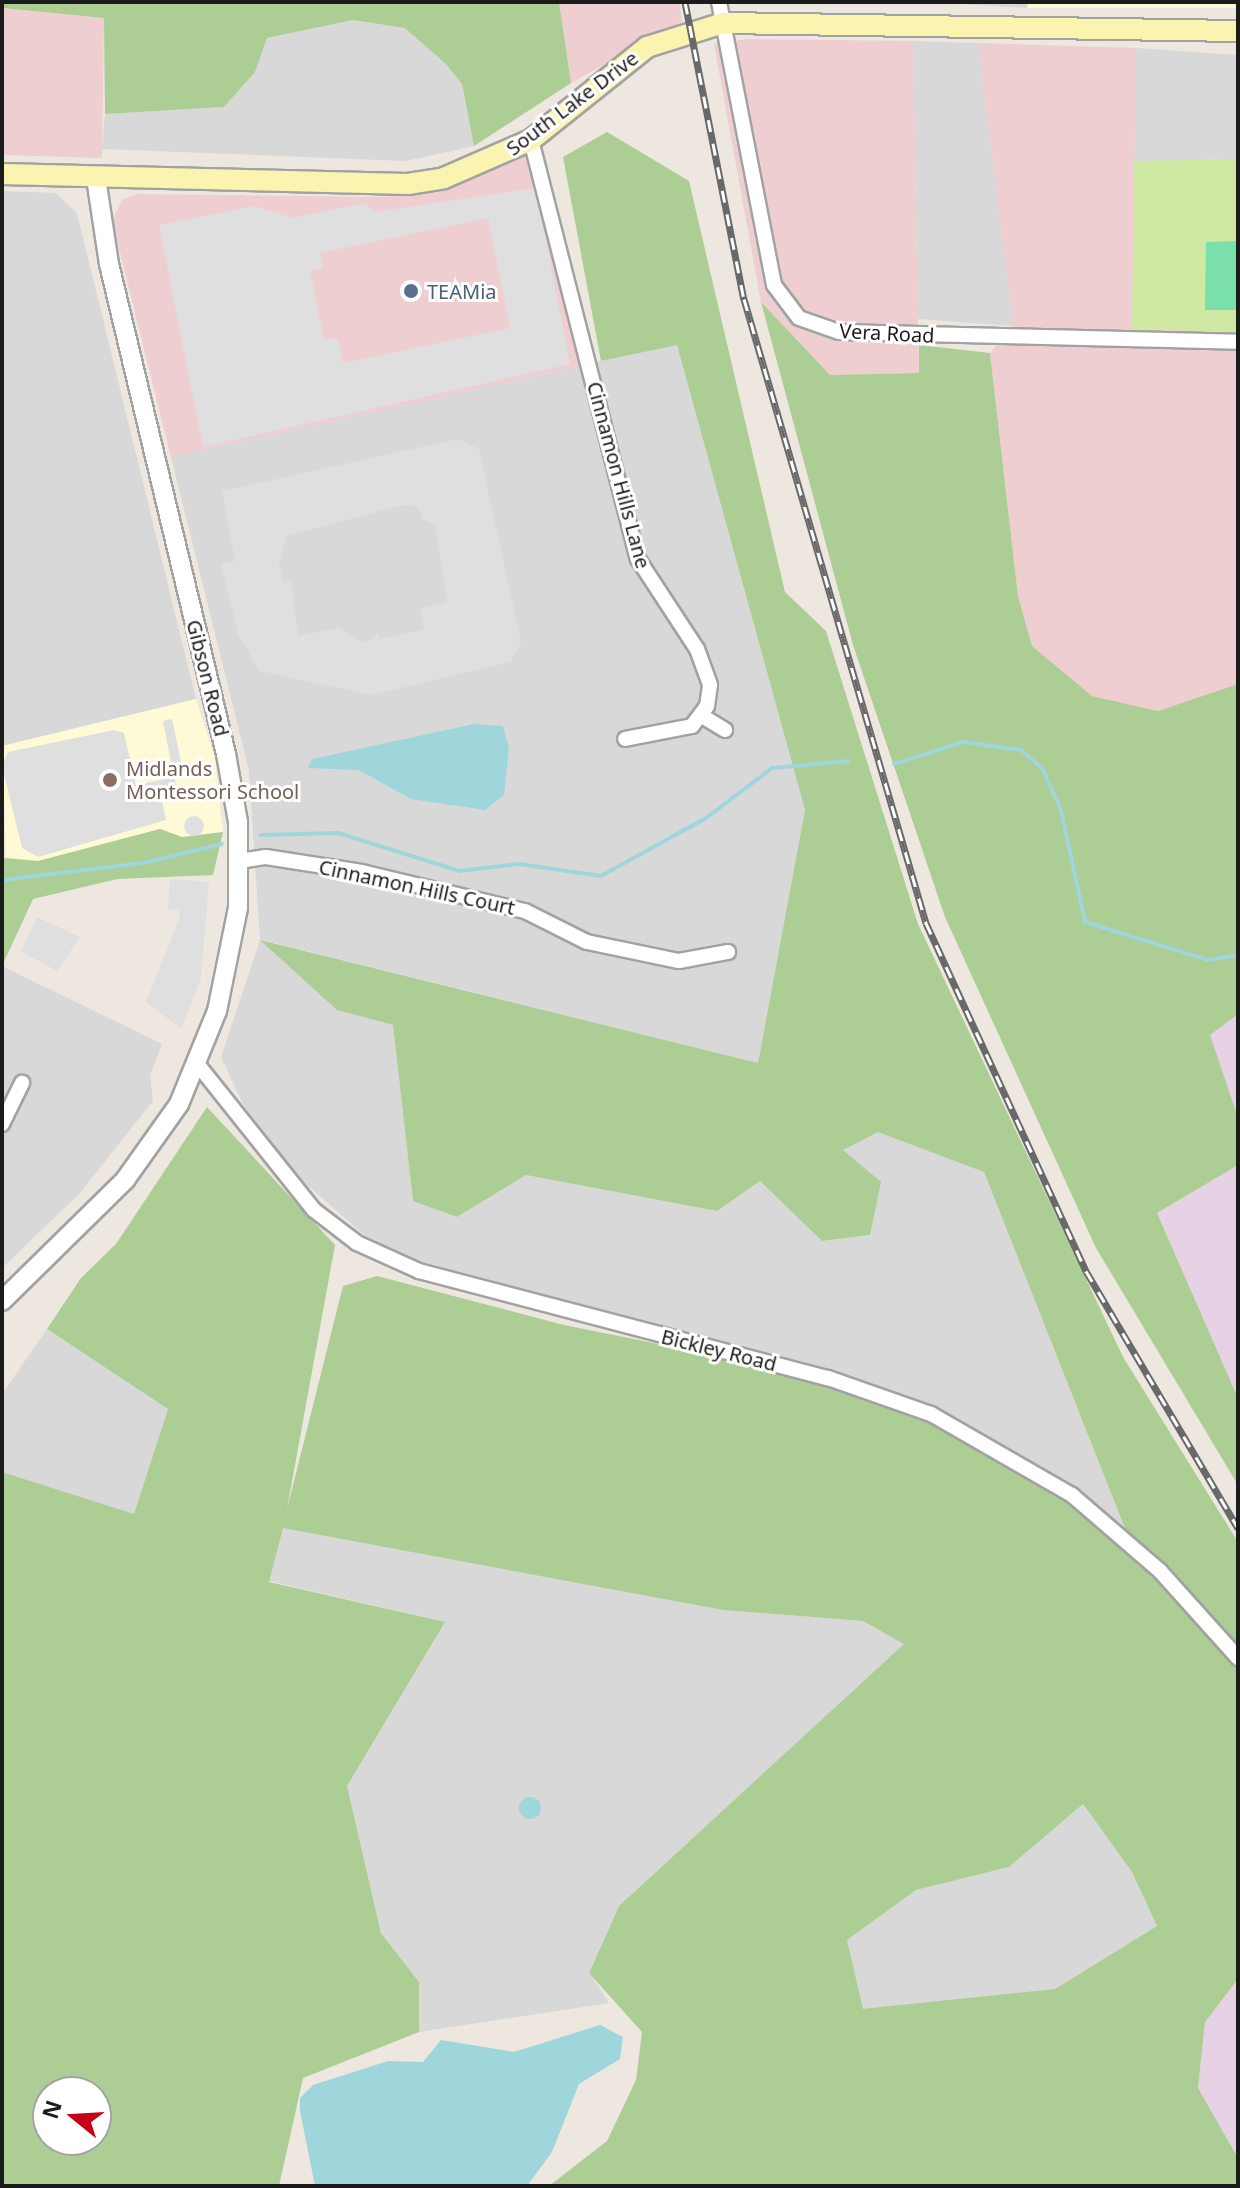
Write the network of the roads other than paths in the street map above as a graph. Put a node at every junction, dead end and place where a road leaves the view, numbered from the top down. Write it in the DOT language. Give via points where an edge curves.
graph roads {
  1 [pos="721,12"];
  2 [pos="1238,31"];
  3 [pos="531,140"];
  4 [pos="2,174"];
  5 [pos="96,178"];
  6 [pos="1238,342"];
  7 [pos="702,716"];
  8 [pos="725,730"];
  9 [pos="625,739"];
  10 [pos="240,861"];
  11 [pos="728,952"];
  12 [pos="199,1066"];
  13 [pos="22,1083"];
  14 [pos="2,1124"];
  15 [pos="2,1301"];
  16 [pos="1238,1658"];
  1 -- 2 [label="main road, South Lake Drive"];
  1 -- 3 [label="main road, South Lake Drive" via="638,52"];
  1 -- 6 [label="street, Vera Road" via="774,285 799,318 839,332"];
  3 -- 5 [label="main road, South Lake Drive" via="475,169 408,184"];
  3 -- 7 [label="street, Cinnamon Hills Lane" via="638,559 707,675"];
  4 -- 5 [label="main road, South Lake Drive"];
  5 -- 10 [label="street, Gibson Road" via="109,264 226,754"];
  7 -- 8 [label="street"];
  7 -- 9 [label="street" via="679,732"];
  10 -- 11 [label="street, Cinnamon Hills Court" via="266,857 362,872 525,911 587,942 679,961"];
  10 -- 12 [label="street, Gibson Road" via="226,980"];
  12 -- 15 [label="street, Gibson Road" via="142,1160"];
  12 -- 16 [label="street, Bickley Road" via="314,1210 357,1243 419,1271 828,1378 931,1414 1080,1501 1160,1571"];
  13 -- 14 [label="street"];
}
